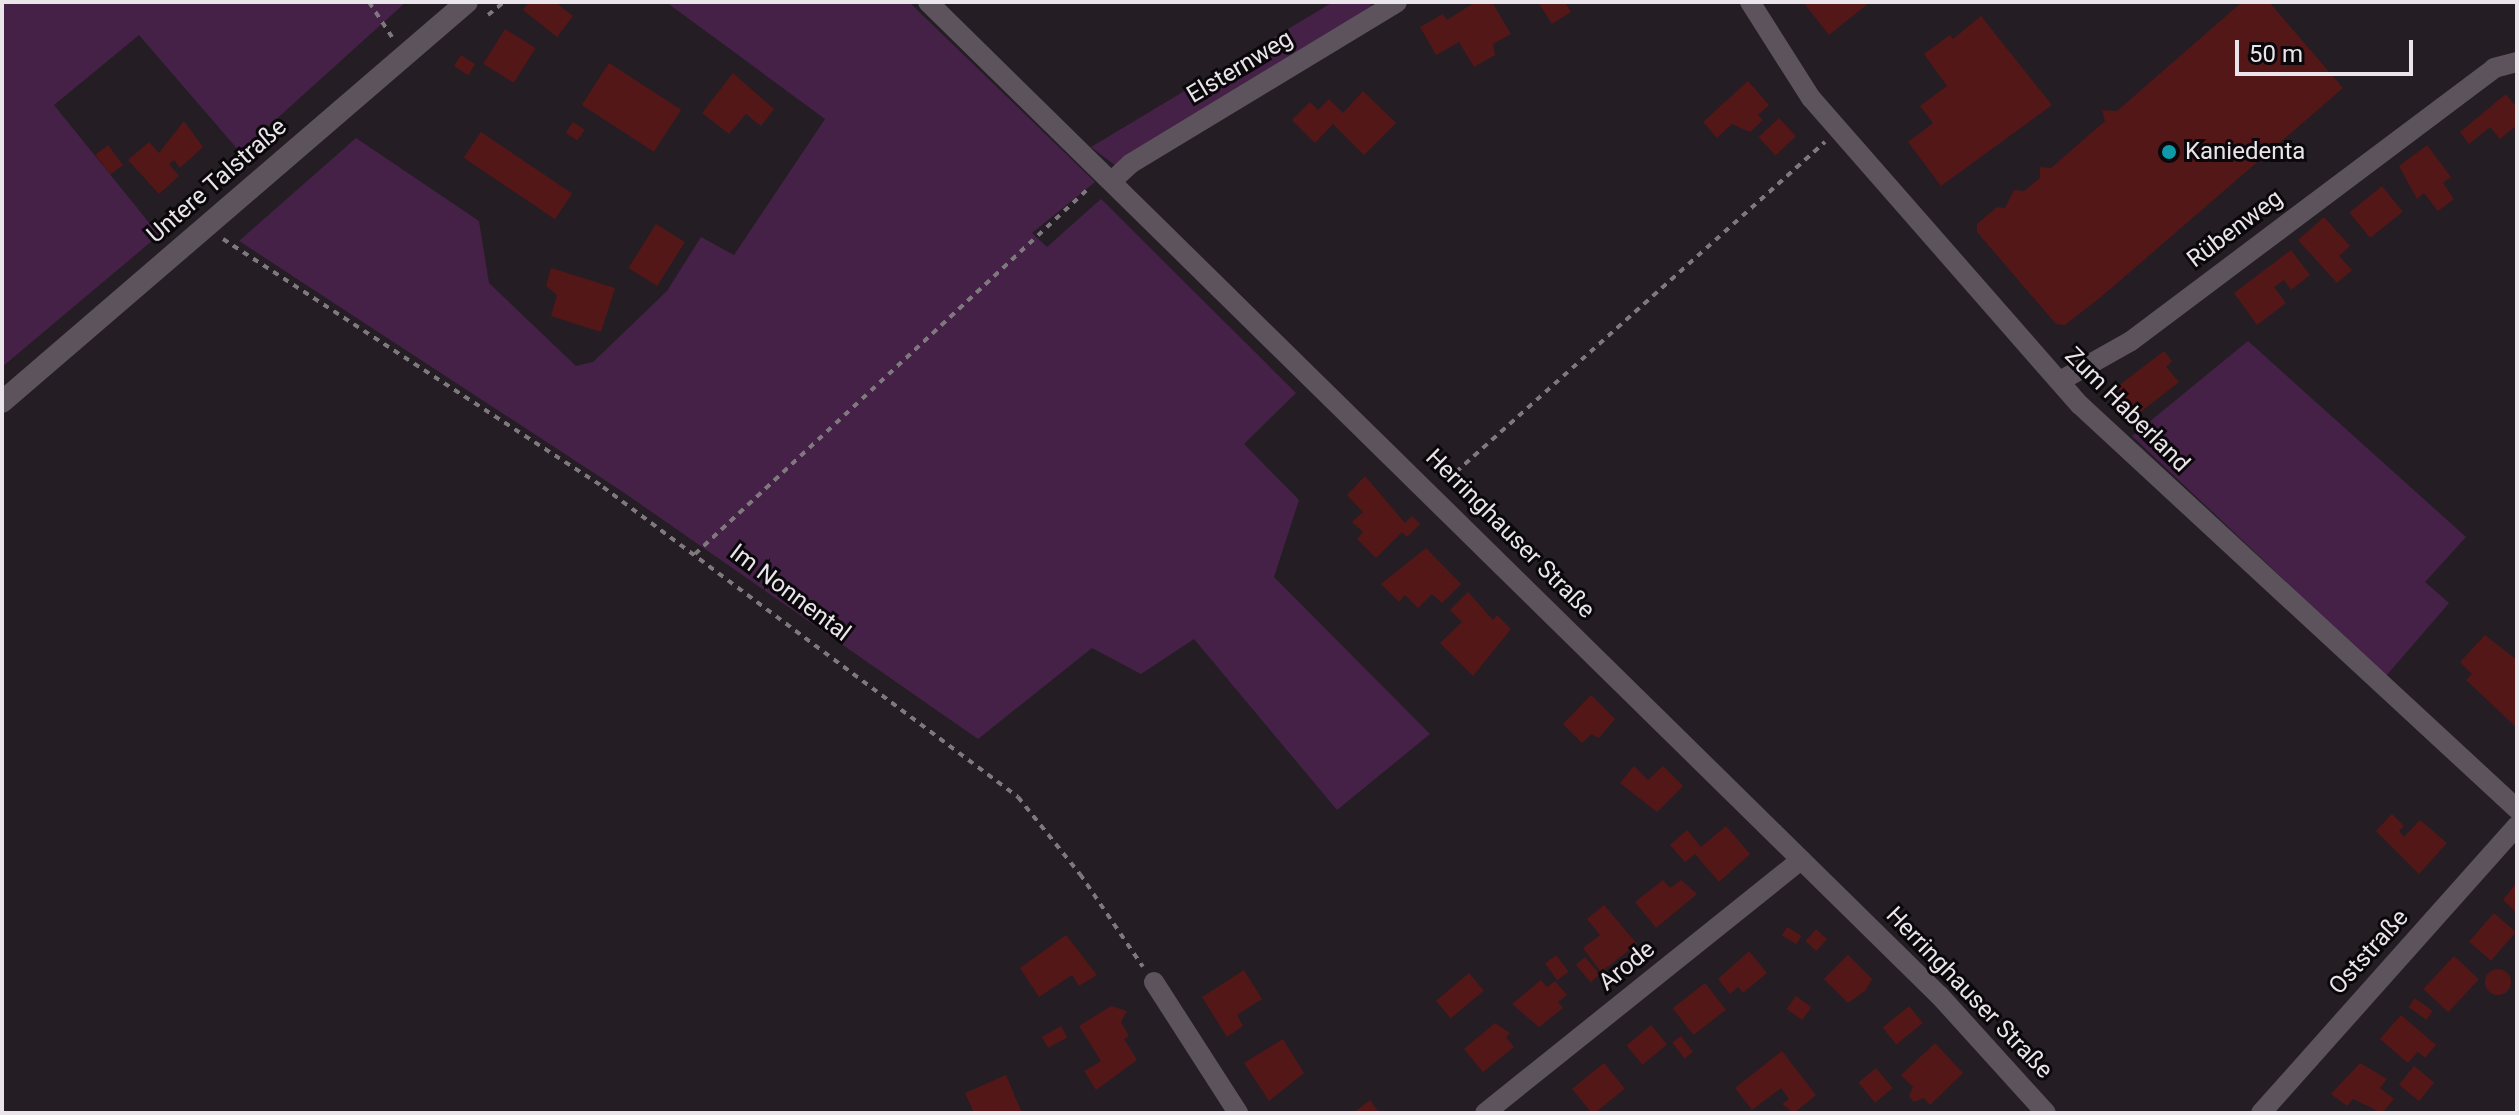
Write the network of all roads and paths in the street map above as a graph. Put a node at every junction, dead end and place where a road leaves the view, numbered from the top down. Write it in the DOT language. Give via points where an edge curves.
graph roads {
  1 [pos="369,2"];
  2 [pos="467,2"];
  3 [pos="928,2"];
  4 [pos="1397,2"];
  5 [pos="1750,2"];
  6 [pos="399,57"];
  7 [pos="2517,62"];
  8 [pos="1839,130"];
  9 [pos="1112,181"];
  10 [pos="205,226"];
  11 [pos="2060,381"];
  12 [pos="2,402"];
  13 [pos="1433,494"];
  14 [pos="695,554"];
  15 [pos="2517,809"];
  16 [pos="2517,826"];
  17 [pos="1801,860"];
  18 [pos="1154,982"];
  19 [pos="1238,1113"];
  20 [pos="1485,1113"];
  21 [pos="2046,1113"];
  22 [pos="2261,1113"];
  1 -- 6 [label="path"];
  2 -- 6 [label="street, Untere Talstraße"];
  3 -- 9 [label="street, Herringhauser Straße"];
  4 -- 9 [label="street, Elsternweg" via="1130,164"];
  5 -- 8 [label="street, Zum Haberland" via="1783,58"];
  6 -- 10 [label="street, Untere Talstraße"];
  7 -- 11 [label="street, Rübenweg" via="2494,68 2131,341"];
  8 -- 11 [label="street, Zum Haberland"];
  8 -- 13 [label="path"];
  9 -- 13 [label="street, Herringhauser Straße"];
  9 -- 14 [label="path" via="1086,189"];
  10 -- 12 [label="street, Untere Talstraße"];
  10 -- 14 [label="path, Im Nonnental" via="603,487"];
  11 -- 15 [label="street, Zum Haberland" via="2141,464"];
  13 -- 17 [label="street, Herringhauser Straße"];
  14 -- 18 [label="path, Im Nonnental" via="1018,797 1080,874"];
  16 -- 22 [label="street, Oststraße"];
  17 -- 20 [label="street, Arode"];
  17 -- 21 [label="street, Herringhauser Straße" via="1939,995"];
  18 -- 19 [label="street"];
}
